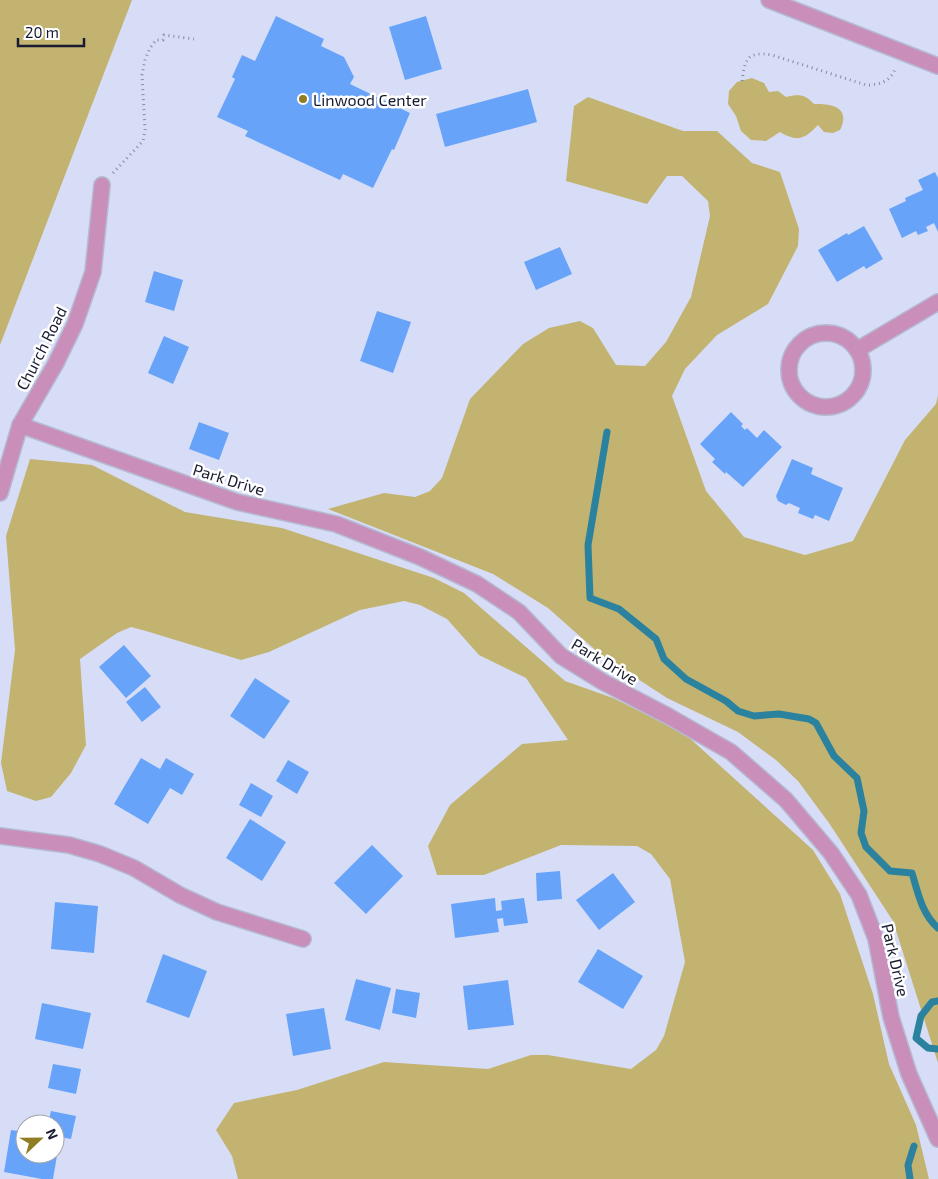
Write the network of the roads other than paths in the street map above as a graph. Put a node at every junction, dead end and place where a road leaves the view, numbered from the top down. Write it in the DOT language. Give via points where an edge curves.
graph roads {
  1 [pos="769,0"];
  2 [pos="938,66"];
  3 [pos="102,185"];
  4 [pos="938,302"];
  5 [pos="857,350"];
  6 [pos="20,425"];
  7 [pos="0,493"];
  8 [pos="0,836"];
  9 [pos="303,939"];
  10 [pos="938,1139"];
  1 -- 2 [label="street"];
  3 -- 6 [label="street, Church Road" via="93,272 75,324 56,364"];
  4 -- 5 [label="street"];
  5 -- 5 [label="street" via="847,339 834,334 822,332 809,336 799,344 789,363 793,388 814,405 835,406 845,402 860,385 863,373"];
  6 -- 7 [label="street, Church Road"];
  6 -- 10 [label="street, Park Drive" via="237,502 336,524 420,557 477,584 519,612 561,656 732,752 786,800 831,853 859,895 876,939 890,1017 909,1074"];
  8 -- 9 [label="street" via="69,845 100,854 134,868 180,896 217,912"];
}
